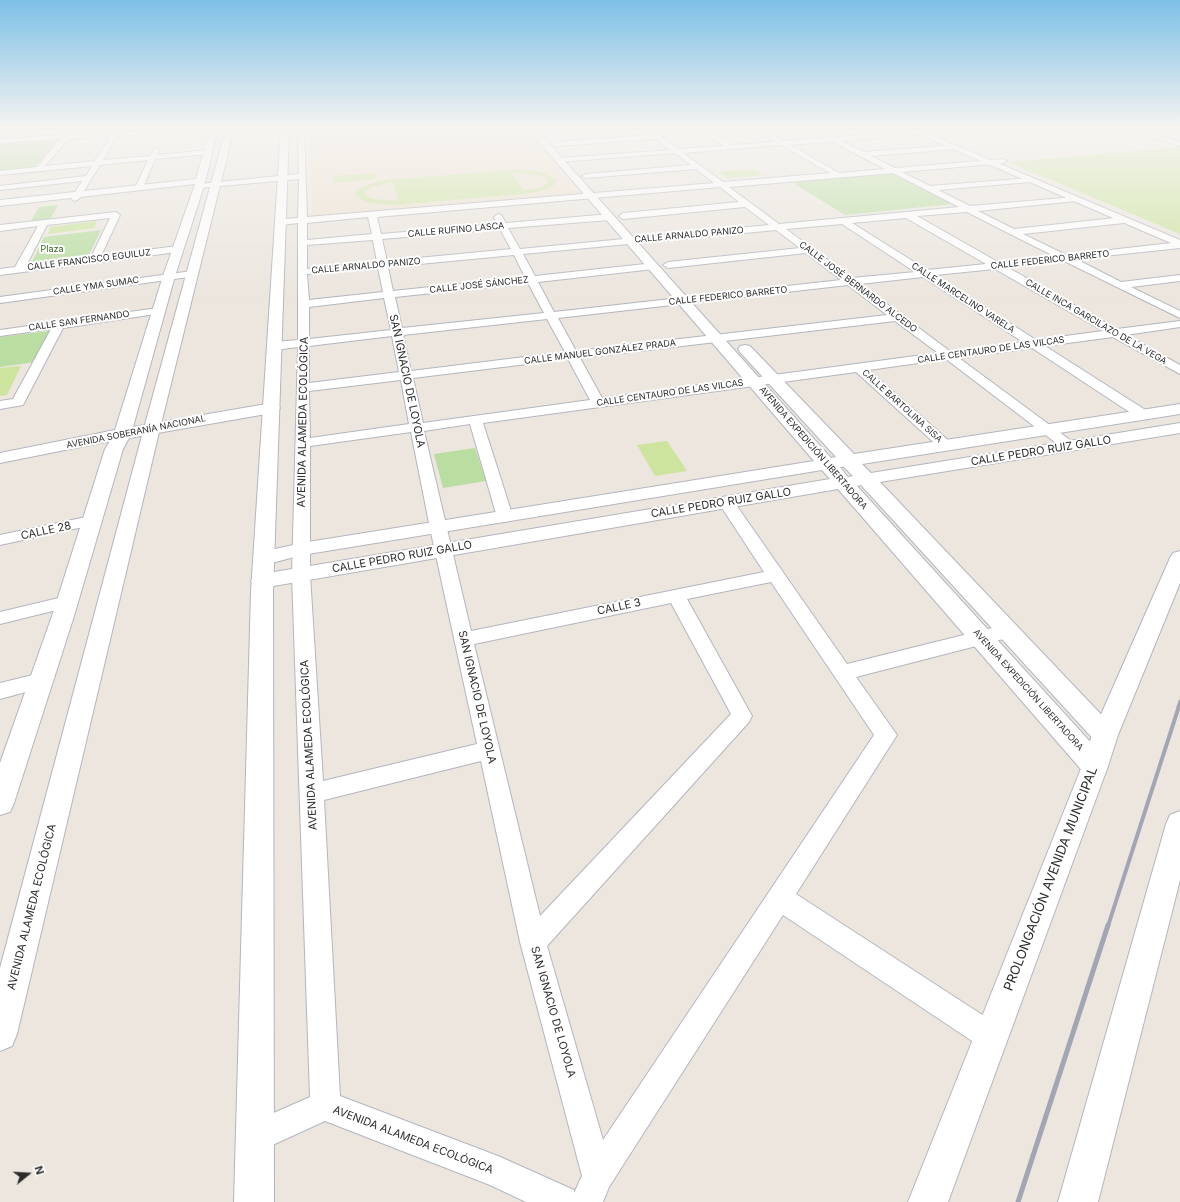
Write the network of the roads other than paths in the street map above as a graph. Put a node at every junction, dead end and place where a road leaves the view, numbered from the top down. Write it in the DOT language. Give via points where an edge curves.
graph roads {
  1 [pos="26,185"];
  2 [pos="84,185"];
  3 [pos="140,185"];
  4 [pos="179,185"];
  5 [pos="188,185"];
  6 [pos="207,185"];
  7 [pos="208,185"];
  8 [pos="284,185"];
  9 [pos="303,185"];
  10 [pos="589,185"];
  11 [pos="591,185"];
  12 [pos="721,185"];
  13 [pos="722,185"];
  14 [pos="924,185"];
  15 [pos="966,185"];
  16 [pos="1042,185"];
  17 [pos="1061,185"];
  18 [pos="0,188"];
  19 [pos="139,188"];
  20 [pos="930,188"];
  21 [pos="597,195"];
  22 [pos="76,197"];
  23 [pos="1075,199"];
  24 [pos="0,203"];
  25 [pos="492,204"];
  26 [pos="748,204"];
  27 [pos="0,208"];
  28 [pos="969,209"];
  29 [pos="616,212"];
  30 [pos="372,214"];
  31 [pos="908,215"];
  32 [pos="302,220"];
  33 [pos="1124,220"];
  34 [pos="844,221"];
  35 [pos="282,222"];
  36 [pos="44,223"];
  37 [pos="504,226"];
  38 [pos="778,227"];
  39 [pos="0,228"];
  40 [pos="1013,232"];
  41 [pos="1180,235"];
  42 [pos="377,237"];
  43 [pos="638,240"];
  44 [pos="302,243"];
  45 [pos="1180,245"];
  46 [pos="177,249"];
  47 [pos="809,250"];
  48 [pos="517,252"];
  49 [pos="1066,258"];
  50 [pos="95,259"];
  51 [pos="660,260"];
  52 [pos="383,264"];
  53 [pos="997,266"];
  54 [pos="10,270"];
  55 [pos="302,272"];
  56 [pos="192,274"];
  57 [pos="926,274"];
  58 [pos="169,276"];
  59 [pos="1180,278"];
  60 [pos="532,280"];
  61 [pos="3,282"];
  62 [pos="852,282"];
  63 [pos="1121,285"];
  64 [pos="389,295"];
  65 [pos="0,300"];
  66 [pos="692,300"];
  67 [pos="304,304"];
  68 [pos="158,310"];
  69 [pos="1180,315"];
  70 [pos="551,316"];
  71 [pos="898,317"];
  72 [pos="59,324"];
  73 [pos="1180,324"];
  74 [pos="0,333"];
  75 [pos="397,333"];
  76 [pos="1114,333"];
  77 [pos="724,336"];
  78 [pos="304,343"];
  79 [pos="1034,344"];
  80 [pos="275,346"];
  81 [pos="573,355"];
  82 [pos="949,355"];
  83 [pos="859,368"];
  84 [pos="1180,370"];
  85 [pos="405,376"];
  86 [pos="774,379"];
  87 [pos="755,382"];
  88 [pos="303,388"];
  89 [pos="598,403"];
  90 [pos="0,405"];
  91 [pos="1180,409"];
  92 [pos="271,414"];
  93 [pos="1142,414"];
  94 [pos="476,420"];
  95 [pos="417,428"];
  96 [pos="1180,428"];
  97 [pos="1047,429"];
  98 [pos="150,436"];
  99 [pos="118,442"];
  100 [pos="303,443"];
  101 [pos="945,445"];
  102 [pos="1069,446"];
  103 [pos="0,458"];
  104 [pos="849,461"];
  105 [pos="827,464"];
  106 [pos="0,472"];
  107 [pos="866,479"];
  108 [pos="843,483"];
  109 [pos="726,502"];
  110 [pos="505,517"];
  111 [pos="91,521"];
  112 [pos="441,539"];
  113 [pos="0,540"];
  114 [pos="302,549"];
  115 [pos="1180,558"];
  116 [pos="263,569"];
  117 [pos="301,575"];
  118 [pos="775,575"];
  119 [pos="676,596"];
  120 [pos="67,602"];
  121 [pos="0,618"];
  122 [pos="1008,631"];
  123 [pos="981,638"];
  124 [pos="464,639"];
  125 [pos="842,673"];
  126 [pos="41,681"];
  127 [pos="0,691"];
  128 [pos="1105,735"];
  129 [pos="489,750"];
  130 [pos="1095,766"];
  131 [pos="312,793"];
  132 [pos="0,804"];
  133 [pos="1178,842"];
  134 [pos="780,898"];
  135 [pos="533,942"];
  136 [pos="7,978"];
  137 [pos="0,1034"];
  138 [pos="991,1037"];
  139 [pos="324,1106"];
  140 [pos="255,1137"];
  141 [pos="598,1176"];
  142 [pos="254,1202"];
  143 [pos="562,1202"];
  144 [pos="587,1202"];
  145 [pos="928,1202"];
  146 [pos="1078,1202"];
  1 -- 18 [label="street"];
  2 -- 22 [label="street"];
  3 -- 19 [label="street"];
  4 -- 19 [label="street"];
  5 -- 22 [label="street"];
  6 -- 46 [label="street, AVENIDA ALAMEDA ECOLÓGICA"];
  7 -- 56 [label="street, AVENIDA ALAMEDA ECOLÓGICA"];
  8 -- 35 [label="street"];
  9 -- 32 [label="street, AVENIDA ALAMEDA ECOLÓGICA"];
  10 -- 21 [label="street, AVENIDA EXPEDICIÓN LIBERTADORA"];
  11 -- 21 [label="street, AVENIDA EXPEDICIÓN LIBERTADORA"];
  12 -- 21 [label="street"];
  13 -- 26 [label="street, CALLE JOSÉ BERNARDO ALCEDO"];
  14 -- 20 [label="street"];
  15 -- 20 [label="street"];
  16 -- 23 [label="street"];
  17 -- 41 [label="street"];
  19 -- 22 [label="street"];
  20 -- 28 [label="street"];
  21 -- 25 [label="street"];
  21 -- 29 [label="street, AVENIDA EXPEDICIÓN LIBERTADORA"];
  22 -- 24 [label="street"];
  22 -- 27 [label="street"];
  23 -- 28 [label="street, CALLE ARNALDO PANIZO"];
  23 -- 33 [label="street"];
  25 -- 30 [label="street"];
  25 -- 37 [label="street"];
  26 -- 29 [label="street, CALLE RUFINO LASCA"];
  26 -- 38 [label="street, CALLE JOSÉ BERNARDO ALCEDO"];
  28 -- 31 [label="street, CALLE ARNALDO PANIZO"];
  28 -- 40 [label="street"];
  29 -- 37 [label="street, CALLE RUFINO LASCA"];
  29 -- 43 [label="street, AVENIDA EXPEDICIÓN LIBERTADORA"];
  30 -- 32 [label="street"];
  30 -- 42 [label="street, SAN IGNACIO DE LOYOLA"];
  31 -- 34 [label="street, CALLE ARNALDO PANIZO"];
  31 -- 53 [label="street, CALLE INCA GARCILAZO DE LA VEGA"];
  32 -- 35 [label="street"];
  32 -- 44 [label="street, AVENIDA ALAMEDA ECOLÓGICA"];
  33 -- 40 [label="street"];
  33 -- 45 [label="street"];
  34 -- 38 [label="street, CALLE ARNALDO PANIZO"];
  34 -- 57 [label="street, CALLE MARCELINO VARELA"];
  35 -- 80 [label="street"];
  36 -- 39 [label="street"];
  36 -- 50 [label="street" via="116,215"];
  36 -- 54 [label="street"];
  37 -- 42 [label="street, CALLE RUFINO LASCA" via="454,234"];
  37 -- 48 [label="street"];
  38 -- 43 [label="street, CALLE ARNALDO PANIZO"];
  38 -- 47 [label="street, CALLE JOSÉ BERNARDO ALCEDO"];
  40 -- 49 [label="street"];
  42 -- 44 [label="street, CALLE RUFINO LASCA"];
  42 -- 52 [label="street, SAN IGNACIO DE LOYOLA"];
  43 -- 48 [label="street, CALLE ARNALDO PANIZO"];
  43 -- 51 [label="street, AVENIDA EXPEDICIÓN LIBERTADORA"];
  44 -- 55 [label="street, AVENIDA ALAMEDA ECOLÓGICA"];
  45 -- 49 [label="street, CALLE FEDERICO BARRETO"];
  46 -- 50 [label="street, CALLE FRANCISCO EGUILUZ"];
  46 -- 58 [label="street, AVENIDA ALAMEDA ECOLÓGICA"];
  47 -- 51 [label="street, CALLE JOSÉ SÁNCHEZ"];
  47 -- 62 [label="street, CALLE JOSÉ BERNARDO ALCEDO"];
  48 -- 52 [label="street, CALLE ARNALDO PANIZO" via="463,253"];
  48 -- 60 [label="street"];
  49 -- 53 [label="street, CALLE FEDERICO BARRETO"];
  49 -- 63 [label="street"];
  50 -- 54 [label="street, CALLE FRANCISCO EGUILUZ"];
  51 -- 60 [label="street, CALLE JOSÉ SÁNCHEZ"];
  51 -- 66 [label="street, AVENIDA EXPEDICIÓN LIBERTADORA"];
  52 -- 55 [label="street, CALLE ARNALDO PANIZO"];
  52 -- 64 [label="street, SAN IGNACIO DE LOYOLA"];
  53 -- 57 [label="street, CALLE FEDERICO BARRETO"];
  53 -- 76 [label="street, CALLE INCA GARCILAZO DE LA VEGA"];
  54 -- 61 [label="street"];
  55 -- 67 [label="street, AVENIDA ALAMEDA ECOLÓGICA"];
  56 -- 58 [label="street, CALLE YMA SUMAC"];
  56 -- 98 [label="street, AVENIDA ALAMEDA ECOLÓGICA"];
  57 -- 62 [label="street, CALLE FEDERICO BARRETO"];
  57 -- 79 [label="street, CALLE MARCELINO VARELA"];
  58 -- 65 [label="street, CALLE YMA SUMAC"];
  58 -- 68 [label="street, AVENIDA ALAMEDA ECOLÓGICA"];
  59 -- 63 [label="street"];
  60 -- 64 [label="street, CALLE JOSÉ SÁNCHEZ"];
  60 -- 70 [label="street"];
  62 -- 66 [label="street, CALLE FEDERICO BARRETO"];
  62 -- 71 [label="street, CALLE JOSÉ BERNARDO ALCEDO"];
  63 -- 69 [label="street"];
  64 -- 67 [label="street, CALLE JOSÉ SÁNCHEZ"];
  64 -- 75 [label="street, SAN IGNACIO DE LOYOLA"];
  66 -- 70 [label="street, CALLE FEDERICO BARRETO"];
  66 -- 77 [label="street, AVENIDA EXPEDICIÓN LIBERTADORA"];
  67 -- 78 [label="street, AVENIDA ALAMEDA ECOLÓGICA"];
  68 -- 72 [label="street, CALLE SAN FERNANDO"];
  68 -- 99 [label="street, AVENIDA ALAMEDA ECOLÓGICA"];
  70 -- 75 [label="street, CALLE FEDERICO BARRETO"];
  70 -- 81 [label="street"];
  71 -- 77 [label="street, CALLE MANUEL GONZÁLEZ PRADA"];
  71 -- 82 [label="street, CALLE JOSÉ BERNARDO ALCEDO"];
  72 -- 74 [label="street, CALLE SAN FERNANDO"];
  72 -- 90 [label="street" via="18,402"];
  73 -- 76 [label="street, CALLE CENTAURO DE LAS VILCAS"];
  75 -- 78 [label="street, CALLE FEDERICO BARRETO"];
  75 -- 85 [label="street, SAN IGNACIO DE LOYOLA"];
  76 -- 79 [label="street, CALLE CENTAURO DE LAS VILCAS"];
  76 -- 84 [label="street, CALLE INCA GARCILAZO DE LA VEGA"];
  77 -- 81 [label="street, CALLE MANUEL GONZÁLEZ PRADA"];
  77 -- 86 [label="street, AVENIDA EXPEDICIÓN LIBERTADORA"];
  77 -- 87 [label="street, AVENIDA EXPEDICIÓN LIBERTADORA"];
  78 -- 80 [label="street, CALLE FEDERICO BARRETO"];
  78 -- 88 [label="street, AVENIDA ALAMEDA ECOLÓGICA"];
  79 -- 82 [label="street, CALLE CENTAURO DE LAS VILCAS"];
  79 -- 93 [label="street, CALLE MARCELINO VARELA"];
  80 -- 92 [label="street"];
  81 -- 85 [label="street, CALLE MANUEL GONZÁLEZ PRADA"];
  81 -- 89 [label="street"];
  82 -- 83 [label="street, CALLE CENTAURO DE LAS VILCAS"];
  82 -- 97 [label="street, CALLE JOSÉ BERNARDO ALCEDO"];
  83 -- 86 [label="street, CALLE CENTAURO DE LAS VILCAS"];
  83 -- 101 [label="street, CALLE BARTOLINA SISA"];
  85 -- 88 [label="street, CALLE MANUEL GONZÁLEZ PRADA"];
  85 -- 95 [label="street, SAN IGNACIO DE LOYOLA"];
  86 -- 87 [label="street, CALLE CENTAURO DE LAS VILCAS"];
  86 -- 104 [label="street, AVENIDA EXPEDICIÓN LIBERTADORA"];
  87 -- 89 [label="street, CALLE CENTAURO DE LAS VILCAS"];
  87 -- 105 [label="street, AVENIDA EXPEDICIÓN LIBERTADORA"];
  88 -- 100 [label="street, AVENIDA ALAMEDA ECOLÓGICA"];
  89 -- 94 [label="street, CALLE CENTAURO DE LAS VILCAS"];
  91 -- 93 [label="street, CALLE PEDRO RUIZ GALLO"];
  92 -- 98 [label="street, AVENIDA SOBERANÍA NACIONAL"];
  92 -- 116 [label="street"];
  93 -- 97 [label="street, CALLE PEDRO RUIZ GALLO"];
  94 -- 95 [label="street, CALLE CENTAURO DE LAS VILCAS"];
  94 -- 110 [label="street"];
  95 -- 100 [label="street, CALLE CENTAURO DE LAS VILCAS"];
  95 -- 112 [label="street, SAN IGNACIO DE LOYOLA"];
  96 -- 102 [label="street, CALLE PEDRO RUIZ GALLO"];
  97 -- 101 [label="street, CALLE PEDRO RUIZ GALLO"];
  97 -- 102 [label="street, CALLE JOSÉ BERNARDO ALCEDO"];
  98 -- 99 [label="street, AVENIDA SOBERANÍA NACIONAL"];
  98 -- 136 [label="street, AVENIDA ALAMEDA ECOLÓGICA"];
  99 -- 103 [label="street, AVENIDA SOBERANÍA NACIONAL"];
  99 -- 106 [label="street, AVENIDA SOBERANÍA NACIONAL"];
  99 -- 111 [label="street, AVENIDA ALAMEDA ECOLÓGICA"];
  100 -- 114 [label="street, AVENIDA ALAMEDA ECOLÓGICA"];
  101 -- 104 [label="street, CALLE PEDRO RUIZ GALLO"];
  102 -- 107 [label="street, CALLE PEDRO RUIZ GALLO"];
  104 -- 105 [label="street, CALLE PEDRO RUIZ GALLO"];
  104 -- 107 [label="street, AVENIDA EXPEDICIÓN LIBERTADORA"];
  105 -- 108 [label="street, AVENIDA EXPEDICIÓN LIBERTADORA"];
  105 -- 110 [label="street, CALLE PEDRO RUIZ GALLO"];
  107 -- 108 [label="street, CALLE PEDRO RUIZ GALLO"];
  107 -- 122 [label="street, AVENIDA EXPEDICIÓN LIBERTADORA"];
  108 -- 109 [label="street, CALLE PEDRO RUIZ GALLO"];
  108 -- 123 [label="street, AVENIDA EXPEDICIÓN LIBERTADORA"];
  109 -- 112 [label="street, CALLE PEDRO RUIZ GALLO"];
  109 -- 118 [label="street"];
  110 -- 112 [label="street, CALLE PEDRO RUIZ GALLO"];
  111 -- 113 [label="street, CALLE 28"];
  111 -- 120 [label="street, AVENIDA ALAMEDA ECOLÓGICA"];
  112 -- 114 [label="street, CALLE PEDRO RUIZ GALLO"];
  112 -- 117 [label="street, CALLE PEDRO RUIZ GALLO"];
  112 -- 124 [label="street, SAN IGNACIO DE LOYOLA"];
  114 -- 116 [label="street, CALLE PEDRO RUIZ GALLO"];
  114 -- 117 [label="street, AVENIDA ALAMEDA ECOLÓGICA"];
  115 -- 128 [label="street, PROLONGACIÓN AVENIDA MUNICIPAL"];
  116 -- 117 [label="street, CALLE PEDRO RUIZ GALLO"];
  116 -- 140 [label="street"];
  117 -- 131 [label="street, AVENIDA ALAMEDA ECOLÓGICA"];
  118 -- 119 [label="street, CALLE 3"];
  118 -- 125 [label="street"];
  119 -- 124 [label="street, CALLE 3"];
  119 -- 135 [label="street" via="742,716"];
  120 -- 121 [label="street"];
  120 -- 126 [label="street, AVENIDA ALAMEDA ECOLÓGICA"];
  122 -- 123 [label="street"];
  122 -- 128 [label="street, AVENIDA EXPEDICIÓN LIBERTADORA"];
  123 -- 125 [label="street"];
  123 -- 130 [label="street, AVENIDA EXPEDICIÓN LIBERTADORA"];
  124 -- 129 [label="street, SAN IGNACIO DE LOYOLA"];
  125 -- 134 [label="street" via="886,735"];
  126 -- 127 [label="street"];
  126 -- 132 [label="street, AVENIDA ALAMEDA ECOLÓGICA"];
  128 -- 130 [label="street, PROLONGACIÓN AVENIDA MUNICIPAL"];
  129 -- 131 [label="street"];
  129 -- 135 [label="street, SAN IGNACIO DE LOYOLA"];
  130 -- 138 [label="street, PROLONGACIÓN AVENIDA MUNICIPAL"];
  131 -- 139 [label="street, AVENIDA ALAMEDA ECOLÓGICA"];
  133 -- 146 [label="street"];
  134 -- 138 [label="street"];
  134 -- 141 [label="street"];
  135 -- 141 [label="street, SAN IGNACIO DE LOYOLA"];
  136 -- 137 [label="street, AVENIDA ALAMEDA ECOLÓGICA"];
  138 -- 145 [label="street, PROLONGACIÓN AVENIDA MUNICIPAL"];
  139 -- 140 [label="street"];
  139 -- 143 [label="street, AVENIDA ALAMEDA ECOLÓGICA" via="498,1172"];
  140 -- 142 [label="street"];
  141 -- 144 [label="street"];
}
